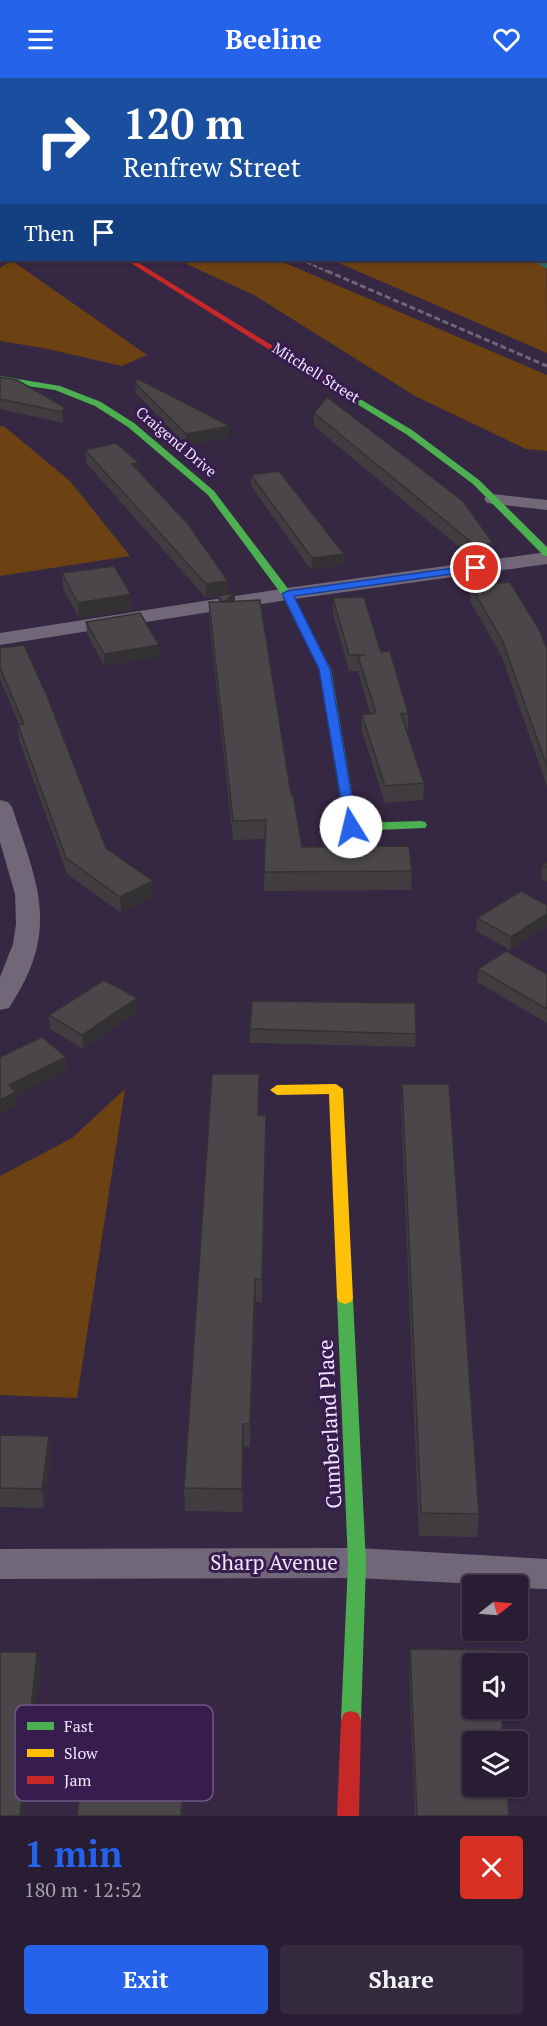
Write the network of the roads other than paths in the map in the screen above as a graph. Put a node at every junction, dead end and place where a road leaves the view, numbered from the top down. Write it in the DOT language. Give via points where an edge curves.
graph roads {
  1 [pos="132,261"];
  2 [pos="0,379"];
  3 [pos="493,499"];
  4 [pos="547,505"];
  5 [pos="547,556"];
  6 [pos="287,594"];
  7 [pos="0,639"];
  8 [pos="0,807"];
  9 [pos="421,825"];
  10 [pos="0,1002"];
  11 [pos="277,1090"];
  12 [pos="357,1563"];
  13 [pos="0,1564"];
  14 [pos="547,1574"];
  15 [pos="348,1816"];
  1 -- 3 [label="street, Mitchell Street" via="380,413 476,482"];
  2 -- 6 [label="street, Craigend Drive" via="57,388 98,404 131,425 212,493"];
  3 -- 4 [label="street"];
  3 -- 5 [label="street, Mitchell Street"];
  5 -- 6 [label="street"];
  6 -- 7 [label="street"];
  6 -- 9 [label="street, Craigend Drive" via="325,669 351,827"];
  8 -- 10 [label="street" via="26,890 29,924 11,983"];
  11 -- 12 [label="street, Cumberland Place" via="336,1089"];
  12 -- 13 [label="street, Sharp Avenue"];
  12 -- 14 [label="street, Sharp Avenue"];
  12 -- 15 [label="street, Cumberland Place"];
}
